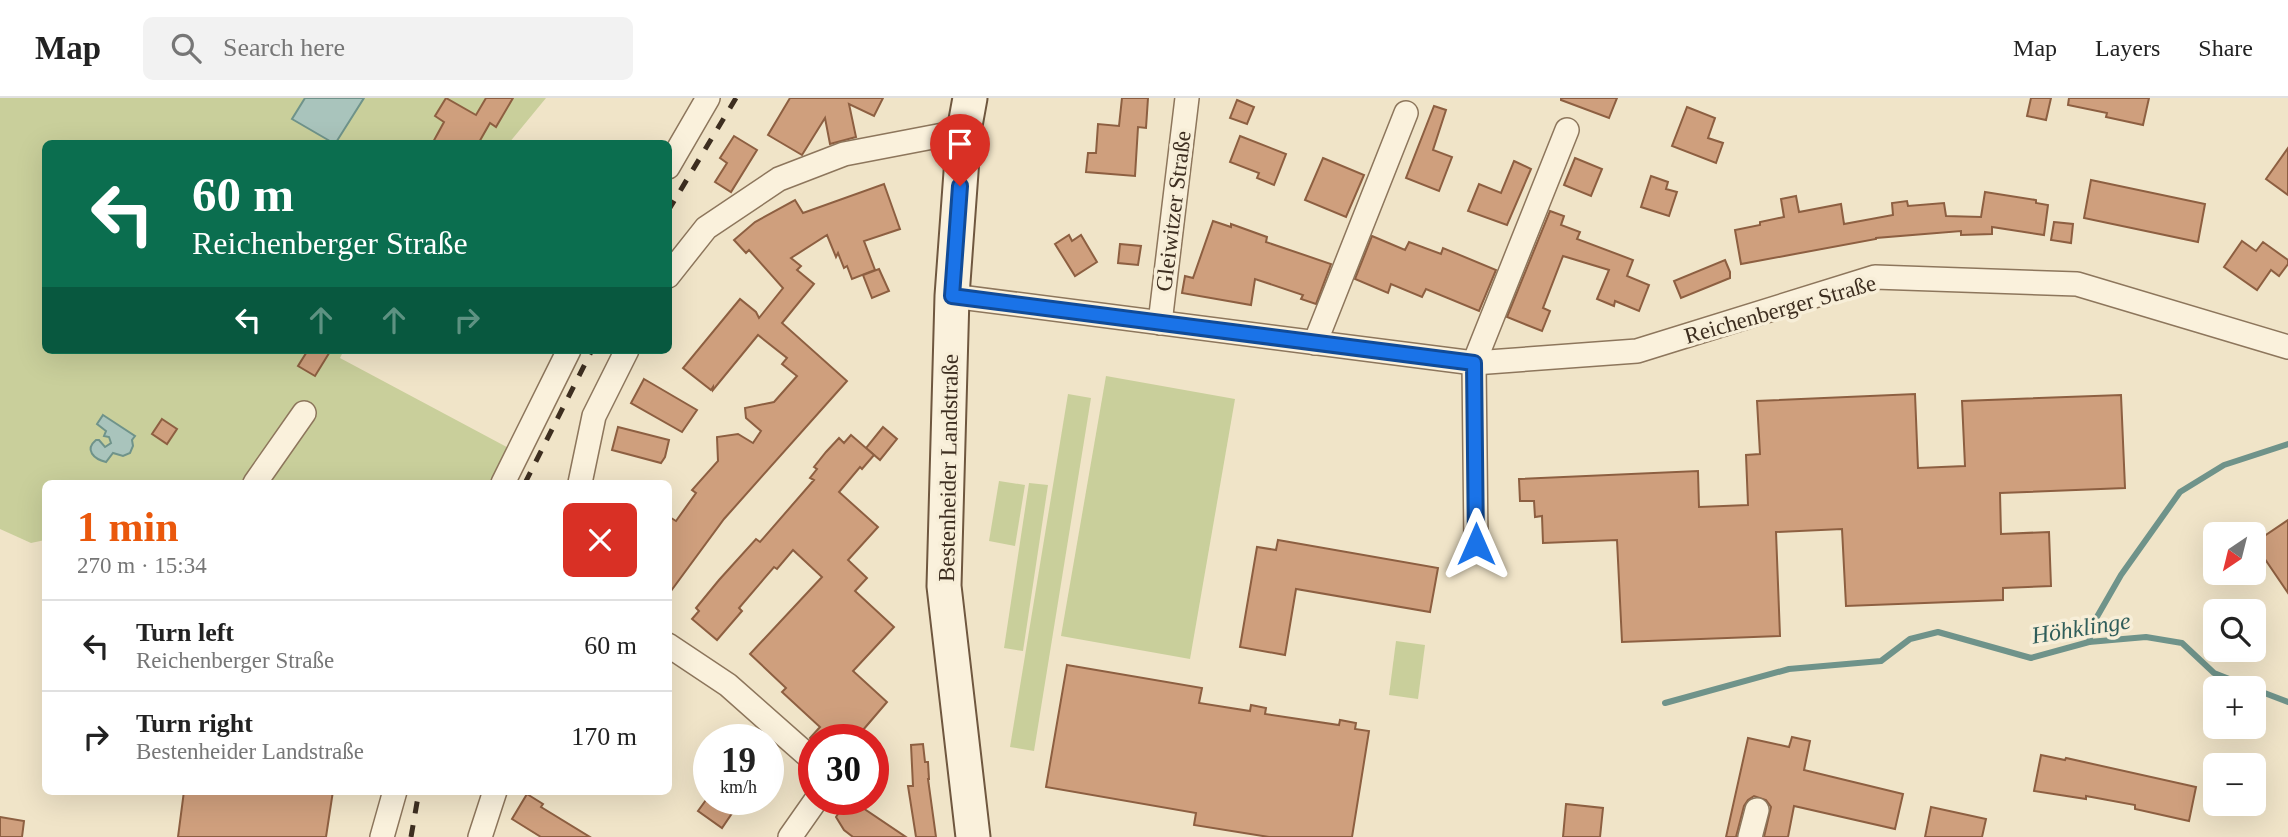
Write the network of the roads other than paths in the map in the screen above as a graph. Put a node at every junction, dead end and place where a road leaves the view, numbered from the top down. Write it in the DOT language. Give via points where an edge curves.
graph roads {
  1 [pos="708,98"];
  2 [pos="970,98"];
  3 [pos="1187,98"];
  4 [pos="1406,113"];
  5 [pos="1567,130"];
  6 [pos="964,131"];
  7 [pos="672,160"];
  8 [pos="672,271"];
  9 [pos="952,296"];
  10 [pos="1160,323"];
  11 [pos="1315,343"];
  12 [pos="2288,346"];
  13 [pos="567,354"];
  14 [pos="625,354"];
  15 [pos="1474,363"];
  16 [pos="304,413"];
  17 [pos="258,480"];
  18 [pos="504,480"];
  19 [pos="581,480"];
  20 [pos="1476,544"];
  21 [pos="672,648"];
  22 [pos="798,747"];
  23 [pos="394,795"];
  24 [pos="494,795"];
  25 [pos="1757,810"];
  26 [pos="805,815"];
  27 [pos="485,835"];
  28 [pos="382,837"];
  29 [pos="790,837"];
  30 [pos="973,837"];
  31 [pos="1750,837"];
  1 -- 7 [label="street"];
  2 -- 6 [label="main road, Bestenheider Landstraße"];
  3 -- 10 [label="street, Gleiwitzer Straße"];
  4 -- 11 [label="street"];
  5 -- 15 [label="street"];
  6 -- 8 [label="street" via="844,154 779,179 706,228"];
  6 -- 9 [label="main road, Bestenheider Landstraße"];
  9 -- 10 [label="street, Reichenberger Straße"];
  9 -- 30 [label="main road, Bestenheider Landstraße" via="944,586"];
  10 -- 11 [label="street, Reichenberger Straße"];
  11 -- 15 [label="street, Reichenberger Straße"];
  12 -- 15 [label="street, Reichenberger Straße" via="2077,284 1875,277 1637,351"];
  13 -- 18 [label="street"];
  14 -- 19 [label="street" via="594,416"];
  15 -- 20 [label="street"];
  16 -- 17 [label="street"];
  21 -- 22 [label="street" via="728,685"];
  23 -- 28 [label="street"];
  24 -- 27 [label="street"];
  25 -- 31 [label="street"];
  26 -- 29 [label="street"];
}
